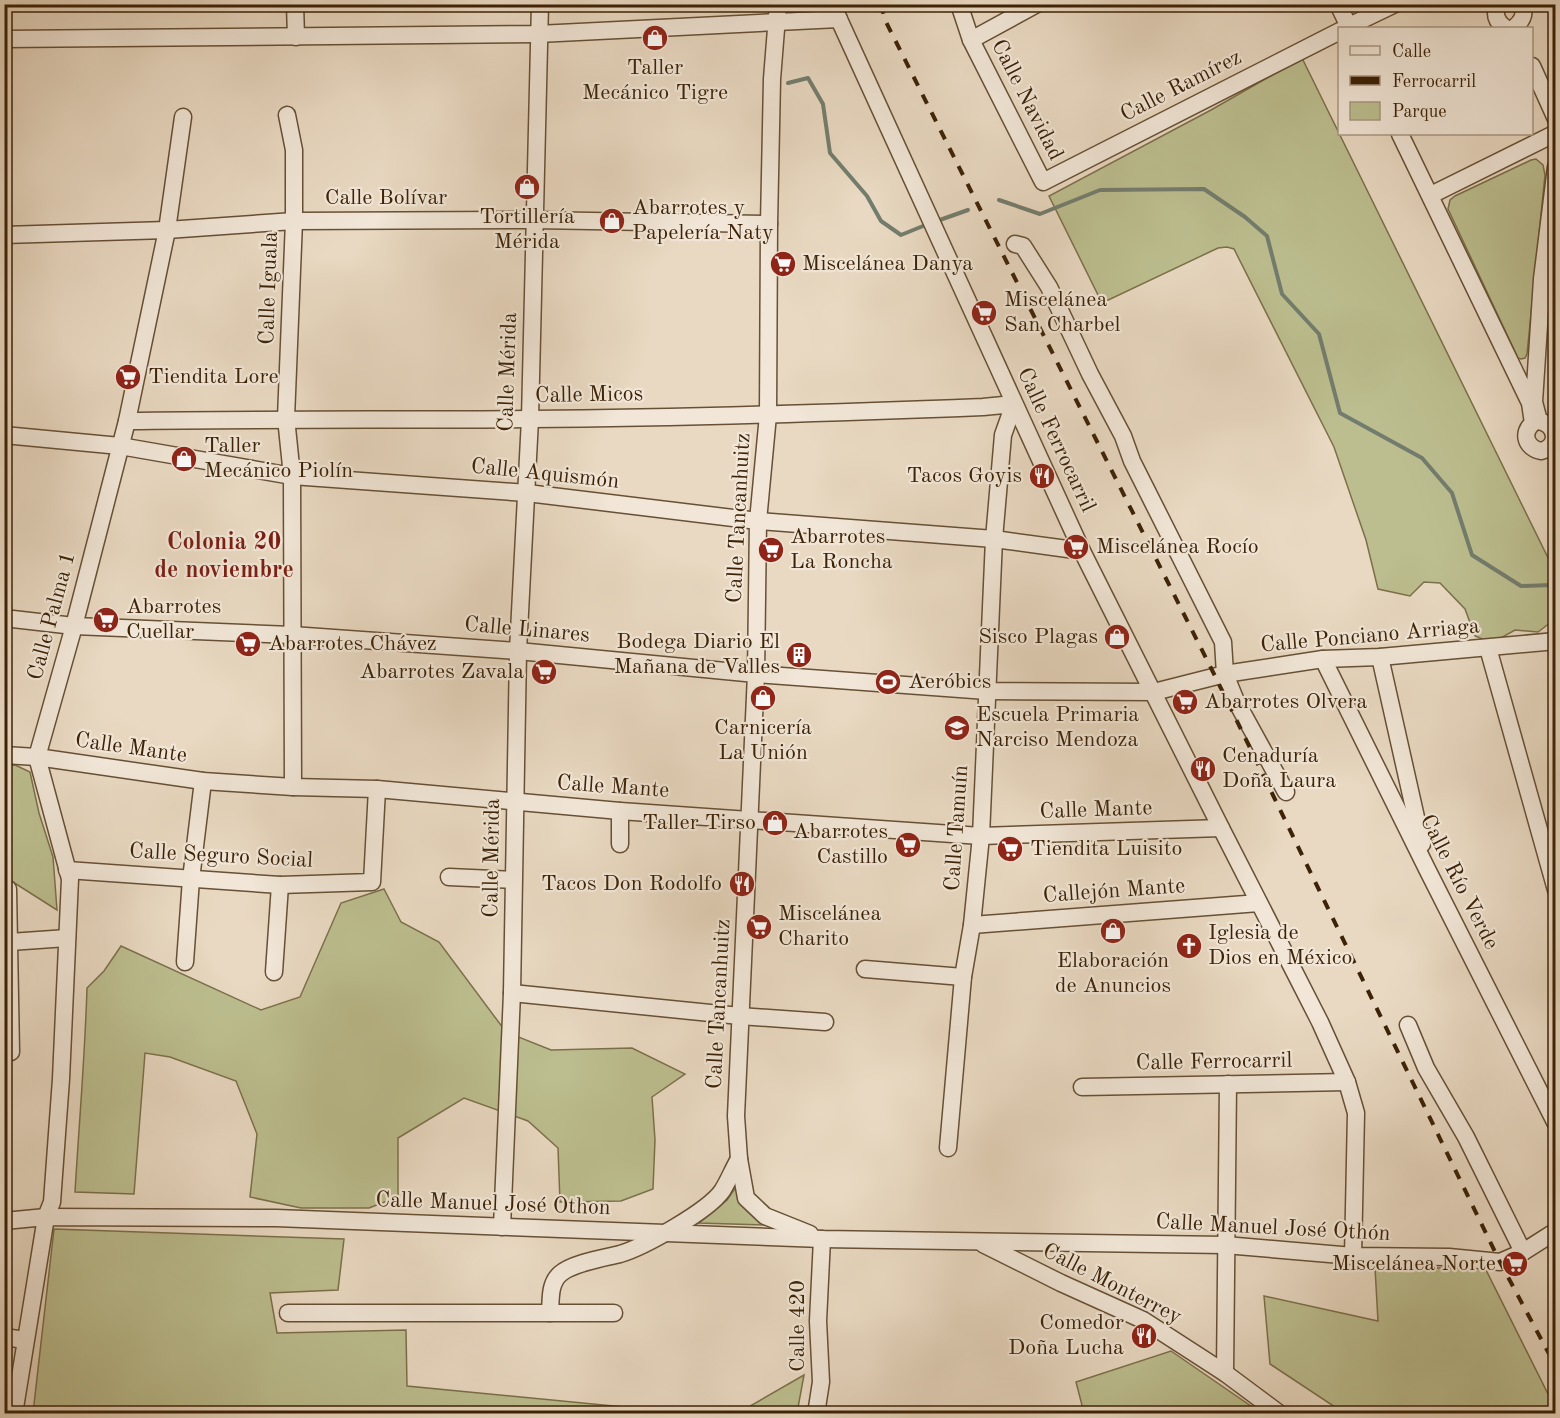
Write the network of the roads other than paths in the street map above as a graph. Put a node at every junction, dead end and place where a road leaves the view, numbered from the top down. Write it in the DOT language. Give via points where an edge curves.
graph roads {
  1 [pos="296,4"];
  2 [pos="540,4"];
  3 [pos="778,4"];
  4 [pos="959,4"];
  5 [pos="1037,4"];
  6 [pos="1338,4"];
  7 [pos="1395,4"];
  8 [pos="1498,4"];
  9 [pos="1521,4"];
  10 [pos="836,12"];
  11 [pos="777,22"];
  12 [pos="1344,27"];
  13 [pos="1348,27"];
  14 [pos="1504,27"];
  15 [pos="1515,27"];
  16 [pos="1338,32"];
  17 [pos="538,34"];
  18 [pos="296,37"];
  19 [pos="4,39"];
  20 [pos="971,40"];
  21 [pos="1533,68"];
  22 [pos="287,115"];
  23 [pos="183,117"];
  24 [pos="1556,119"];
  25 [pos="1556,133"];
  26 [pos="1401,135"];
  27 [pos="1556,167"];
  28 [pos="1043,182"];
  29 [pos="1431,195"];
  30 [pos="534,220"];
  31 [pos="294,221"];
  32 [pos="769,224"];
  33 [pos="168,230"];
  34 [pos="4,235"];
  35 [pos="1016,244"];
  36 [pos="1549,266"];
  37 [pos="1014,404"];
  38 [pos="768,415"];
  39 [pos="286,418"];
  40 [pos="530,419"];
  41 [pos="127,421"];
  42 [pos="4,435"];
  43 [pos="120,446"];
  44 [pos="292,476"];
  45 [pos="526,493"];
  46 [pos="758,522"];
  47 [pos="994,539"];
  48 [pos="1082,551"];
  49 [pos="4,618"];
  50 [pos="74,626"];
  51 [pos="292,635"];
  52 [pos="1556,640"];
  53 [pos="1488,648"];
  54 [pos="518,651"];
  55 [pos="1380,657"];
  56 [pos="1323,659"];
  57 [pos="756,674"];
  58 [pos="1225,674"];
  59 [pos="987,691"];
  60 [pos="1154,692"];
  61 [pos="4,755"];
  62 [pos="37,757"];
  63 [pos="203,782"];
  64 [pos="293,787"];
  65 [pos="377,789"];
  66 [pos="1286,792"];
  67 [pos="515,802"];
  68 [pos="620,811"];
  69 [pos="750,820"];
  70 [pos="1221,828"];
  71 [pos="981,836"];
  72 [pos="620,843"];
  73 [pos="67,870"];
  74 [pos="1428,871"];
  75 [pos="449,877"];
  76 [pos="191,879"];
  77 [pos="513,880"];
  78 [pos="280,885"];
  79 [pos="1556,890"];
  80 [pos="7,896"];
  81 [pos="1259,903"];
  82 [pos="972,925"];
  83 [pos="67,938"];
  84 [pos="10,942"];
  85 [pos="185,962"];
  86 [pos="864,969"];
  87 [pos="274,972"];
  88 [pos="963,977"];
  89 [pos="7,988"];
  90 [pos="512,993"];
  91 [pos="740,1016"];
  92 [pos="825,1022"];
  93 [pos="1408,1025"];
  94 [pos="11,1052"];
  95 [pos="1347,1082"];
  96 [pos="1228,1084"];
  97 [pos="1082,1087"];
  98 [pos="1556,1124"];
  99 [pos="948,1148"];
  100 [pos="739,1159"];
  101 [pos="46,1217"];
  102 [pos="4,1221"];
  103 [pos="502,1227"];
  104 [pos="1556,1231"];
  105 [pos="667,1232"];
  106 [pos="822,1239"];
  107 [pos="980,1242"];
  108 [pos="1225,1245"];
  109 [pos="1523,1252"];
  110 [pos="1353,1256"];
  111 [pos="288,1313"];
  112 [pos="550,1314"];
  113 [pos="614,1314"];
  114 [pos="4,1337"];
  115 [pos="25,1340"];
  116 [pos="1225,1373"];
  117 [pos="14,1413"];
  118 [pos="816,1413"];
  119 [pos="1280,1413"];
  1 -- 18 [label="street"];
  2 -- 17 [label="street, Calle Mérida"];
  3 -- 11 [label="street, Calle Tancanhuitz"];
  4 -- 20 [label="street, Calle Navidad"];
  5 -- 20 [label="street"];
  6 -- 12 [label="street"];
  7 -- 13 [label="street, Calle Ramírez"];
  8 -- 14 [label="street" via="1495,12"];
  9 -- 15 [label="street" via="1524,14"];
  10 -- 11 [label="street"];
  10 -- 37 [label="street, Calle Ferrocarril"];
  11 -- 17 [label="street"];
  11 -- 32 [label="street, Calle Tancanhuitz"];
  16 -- 28 [label="street, Calle Ramírez"];
  17 -- 18 [label="street"];
  17 -- 30 [label="street, Calle Mérida"];
  18 -- 19 [label="street"];
  20 -- 28 [label="street, Calle Navidad"];
  21 -- 24 [label="street"];
  22 -- 31 [label="street, Calle Iguala" via="294,150"];
  23 -- 33 [label="street, Calle Palma 1"];
  25 -- 29 [label="street"];
  26 -- 29 [label="street"];
  27 -- 36 [label="street"];
  29 -- 36 [label="street" via="1530,403 1533,423 1527,431 1527,441 1530,447 1541,451 1554,440 1550,426 1539,422 1534,402"];
  30 -- 31 [label="street, Calle Bolívar"];
  30 -- 32 [label="street, Calle Bolívar"];
  30 -- 40 [label="street, Calle Mérida"];
  31 -- 33 [label="street, Calle Bolívar"];
  31 -- 39 [label="street, Calle Iguala"];
  32 -- 38 [label="street, Calle Tancanhuitz"];
  33 -- 34 [label="street, Calle Bolívar"];
  33 -- 41 [label="street, Calle Palma 1"];
  35 -- 58 [label="street" via="1023,246 1049,287 1123,436 1223,642"];
  37 -- 38 [label="street, Calle Micos"];
  37 -- 47 [label="street, Calle Tamuín" via="1003,435"];
  37 -- 48 [label="street, Calle Ferrocarril"];
  38 -- 40 [label="street, Calle Micos"];
  38 -- 46 [label="street, Calle Tancanhuitz"];
  39 -- 40 [label="street, Calle Micos"];
  39 -- 41 [label="street, Calle Micos"];
  39 -- 44 [label="street, Calle Iguala"];
  40 -- 45 [label="street, Calle Mérida"];
  41 -- 43 [label="street, Calle Palma 1"];
  42 -- 43 [label="street, Calle Aquismón"];
  43 -- 44 [label="street, Calle Aquismón"];
  43 -- 50 [label="street, Calle Palma 1"];
  44 -- 45 [label="street, Calle Aquismón"];
  44 -- 51 [label="street, Calle Iguala"];
  45 -- 46 [label="street, Calle Aquismón"];
  45 -- 54 [label="street, Calle Mérida"];
  46 -- 47 [label="street, Calle Aquismón"];
  46 -- 57 [label="street, Calle Tancanhuitz"];
  47 -- 48 [label="street, Calle Aquismón"];
  47 -- 59 [label="street, Calle Tamuín"];
  48 -- 60 [label="street, Calle Ferrocarril"];
  49 -- 50 [label="street, Calle Linares"];
  50 -- 51 [label="street, Calle Linares"];
  50 -- 62 [label="street, Calle Palma 1"];
  51 -- 54 [label="street, Calle Linares"];
  51 -- 64 [label="street, Calle Iguala"];
  52 -- 53 [label="street, Calle Ponciano Arriaga"];
  53 -- 55 [label="street, Calle Ponciano Arriaga"];
  53 -- 79 [label="street"];
  54 -- 57 [label="street, Calle Linares"];
  54 -- 67 [label="street, Calle Mérida"];
  55 -- 56 [label="street, Calle Ponciano Arriaga"];
  55 -- 74 [label="street"];
  56 -- 58 [label="street, Calle Ponciano Arriaga"];
  56 -- 74 [label="street, Calle Río Verde"];
  57 -- 59 [label="street, Calle Linares"];
  57 -- 69 [label="street, Calle Tancanhuitz"];
  58 -- 60 [label="street, Calle Ponciano Arriaga"];
  58 -- 66 [label="street"];
  59 -- 60 [label="street, Calle Linares"];
  59 -- 71 [label="street, Calle Tamuín"];
  60 -- 70 [label="street, Calle Ferrocarril"];
  61 -- 62 [label="street, Calle Mante"];
  62 -- 63 [label="street, Calle Mante"];
  62 -- 73 [label="street"];
  63 -- 64 [label="street, Calle Mante"];
  63 -- 76 [label="street"];
  64 -- 65 [label="street, Calle Mante"];
  65 -- 67 [label="street, Calle Mante"];
  65 -- 78 [label="street, Calle Seguro Social" via="372,882"];
  67 -- 68 [label="street, Calle Mante"];
  67 -- 77 [label="street, Calle Mérida"];
  68 -- 69 [label="street, Calle Mante"];
  68 -- 72 [label="street"];
  69 -- 71 [label="street, Calle Mante"];
  69 -- 91 [label="street, Calle Tancanhuitz"];
  70 -- 71 [label="street, Calle Mante"];
  70 -- 81 [label="street, Calle Ferrocarril"];
  71 -- 82 [label="street, Calle Tamuín"];
  73 -- 76 [label="street, Calle Seguro Social"];
  73 -- 83 [label="street"];
  74 -- 98 [label="street, Calle Río Verde"];
  75 -- 77 [label="street"];
  76 -- 78 [label="street, Calle Seguro Social"];
  76 -- 85 [label="street"];
  77 -- 90 [label="street, Calle Mérida"];
  78 -- 87 [label="street"];
  80 -- 84 [label="street"];
  81 -- 82 [label="street, Callejón Mante"];
  81 -- 95 [label="street, Calle Ferrocarril"];
  82 -- 88 [label="street, Calle Tamuín"];
  83 -- 84 [label="street"];
  83 -- 101 [label="street" via="52,1202"];
  84 -- 89 [label="street"];
  86 -- 88 [label="street"];
  88 -- 99 [label="street, Calle Tamuín"];
  89 -- 94 [label="street"];
  90 -- 91 [label="street"];
  90 -- 103 [label="street, Calle Mérida"];
  91 -- 92 [label="street"];
  91 -- 100 [label="street, Calle Tancanhuitz" via="736,1116"];
  93 -- 109 [label="street" via="1426,1068 1466,1137"];
  95 -- 96 [label="street, Calle Ferrocarril"];
  95 -- 110 [label="street, Calle Ferrocarril" via="1356,1113"];
  96 -- 97 [label="street, Calle Ferrocarril"];
  96 -- 108 [label="street"];
  100 -- 105 [label="street" via="721,1193"];
  100 -- 106 [label="street, Calle Tancanhuitz" via="746,1198 765,1216"];
  101 -- 102 [label="street, Calle Manuel José Othon"];
  101 -- 103 [label="street, Calle Manuel José Othon" via="276,1218"];
  101 -- 115 [label="street"];
  103 -- 105 [label="street, Calle Manuel José Othon"];
  104 -- 109 [label="street, Calle Manuel José Othón"];
  105 -- 106 [label="street, Calle Manuel José Othon"];
  105 -- 112 [label="street" via="635,1250 570,1268 560,1275 552,1284"];
  106 -- 107 [label="street, Calle Manuel José Othon"];
  106 -- 118 [label="street, Calle 420" via="818,1321 821,1382"];
  107 -- 108 [label="street, Calle Manuel José Othón"];
  107 -- 116 [label="street, Calle Monterrey" via="1143,1320"];
  108 -- 110 [label="street, Calle Manuel José Othón"];
  108 -- 116 [label="street"];
  109 -- 110 [label="street, Calle Manuel José Othón" via="1500,1262"];
  111 -- 112 [label="street"];
  112 -- 113 [label="street"];
  114 -- 115 [label="street"];
  115 -- 117 [label="street"];
  116 -- 119 [label="street, Calle Monterrey"];
}
